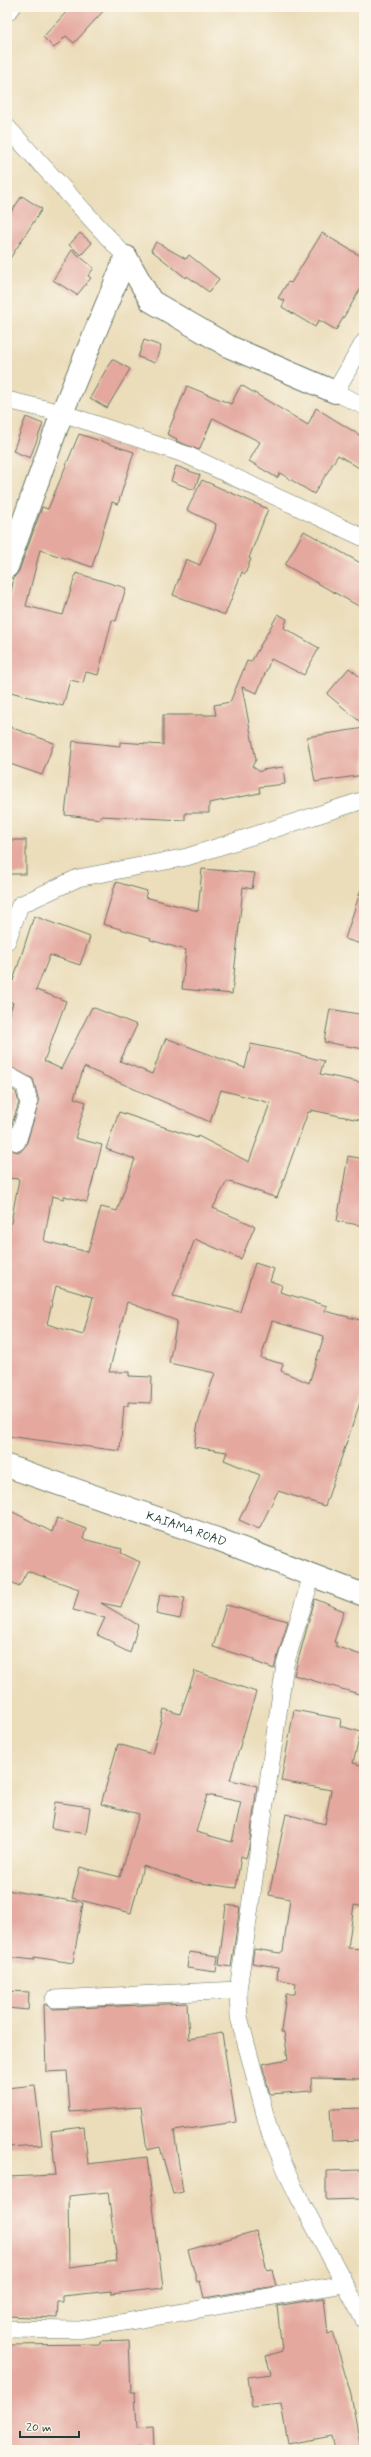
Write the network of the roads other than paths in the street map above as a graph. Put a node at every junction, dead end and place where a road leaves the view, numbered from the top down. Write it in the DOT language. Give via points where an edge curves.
graph roads {
  1 [pos="12,7"];
  2 [pos="7,13"];
  3 [pos="7,127"];
  4 [pos="126,257"];
  5 [pos="364,342"];
  6 [pos="335,392"];
  7 [pos="7,400"];
  8 [pos="364,406"];
  9 [pos="62,413"];
  10 [pos="364,538"];
  11 [pos="7,567"];
  12 [pos="364,800"];
  13 [pos="14,904"];
  14 [pos="7,941"];
  15 [pos="7,1075"];
  16 [pos="17,1142"];
  17 [pos="7,1466"];
  18 [pos="312,1575"];
  19 [pos="364,1595"];
  20 [pos="238,1990"];
  21 [pos="54,1999"];
  22 [pos="344,2284"];
  23 [pos="364,2320"];
  24 [pos="7,2329"];
  1 -- 2 [label="street"];
  3 -- 4 [label="street"];
  4 -- 6 [label="main road" via="151,301 230,348"];
  4 -- 9 [label="main road"];
  5 -- 6 [label="street"];
  6 -- 8 [label="street"];
  7 -- 9 [label="street"];
  9 -- 10 [label="street" via="187,455"];
  9 -- 11 [label="main road"];
  12 -- 13 [label="street" via="187,857 78,878"];
  13 -- 14 [label="street"];
  15 -- 16 [label="street" via="25,1085 29,1104"];
  17 -- 18 [label="main road, KAIAMA ROAD"];
  18 -- 19 [label="main road, KAIAMA ROAD"];
  18 -- 20 [label="street" via="285,1665"];
  20 -- 21 [label="street"];
  20 -- 22 [label="street" via="239,2017 270,2133 294,2188"];
  22 -- 23 [label="street"];
  22 -- 24 [label="street" via="79,2330"];
}
